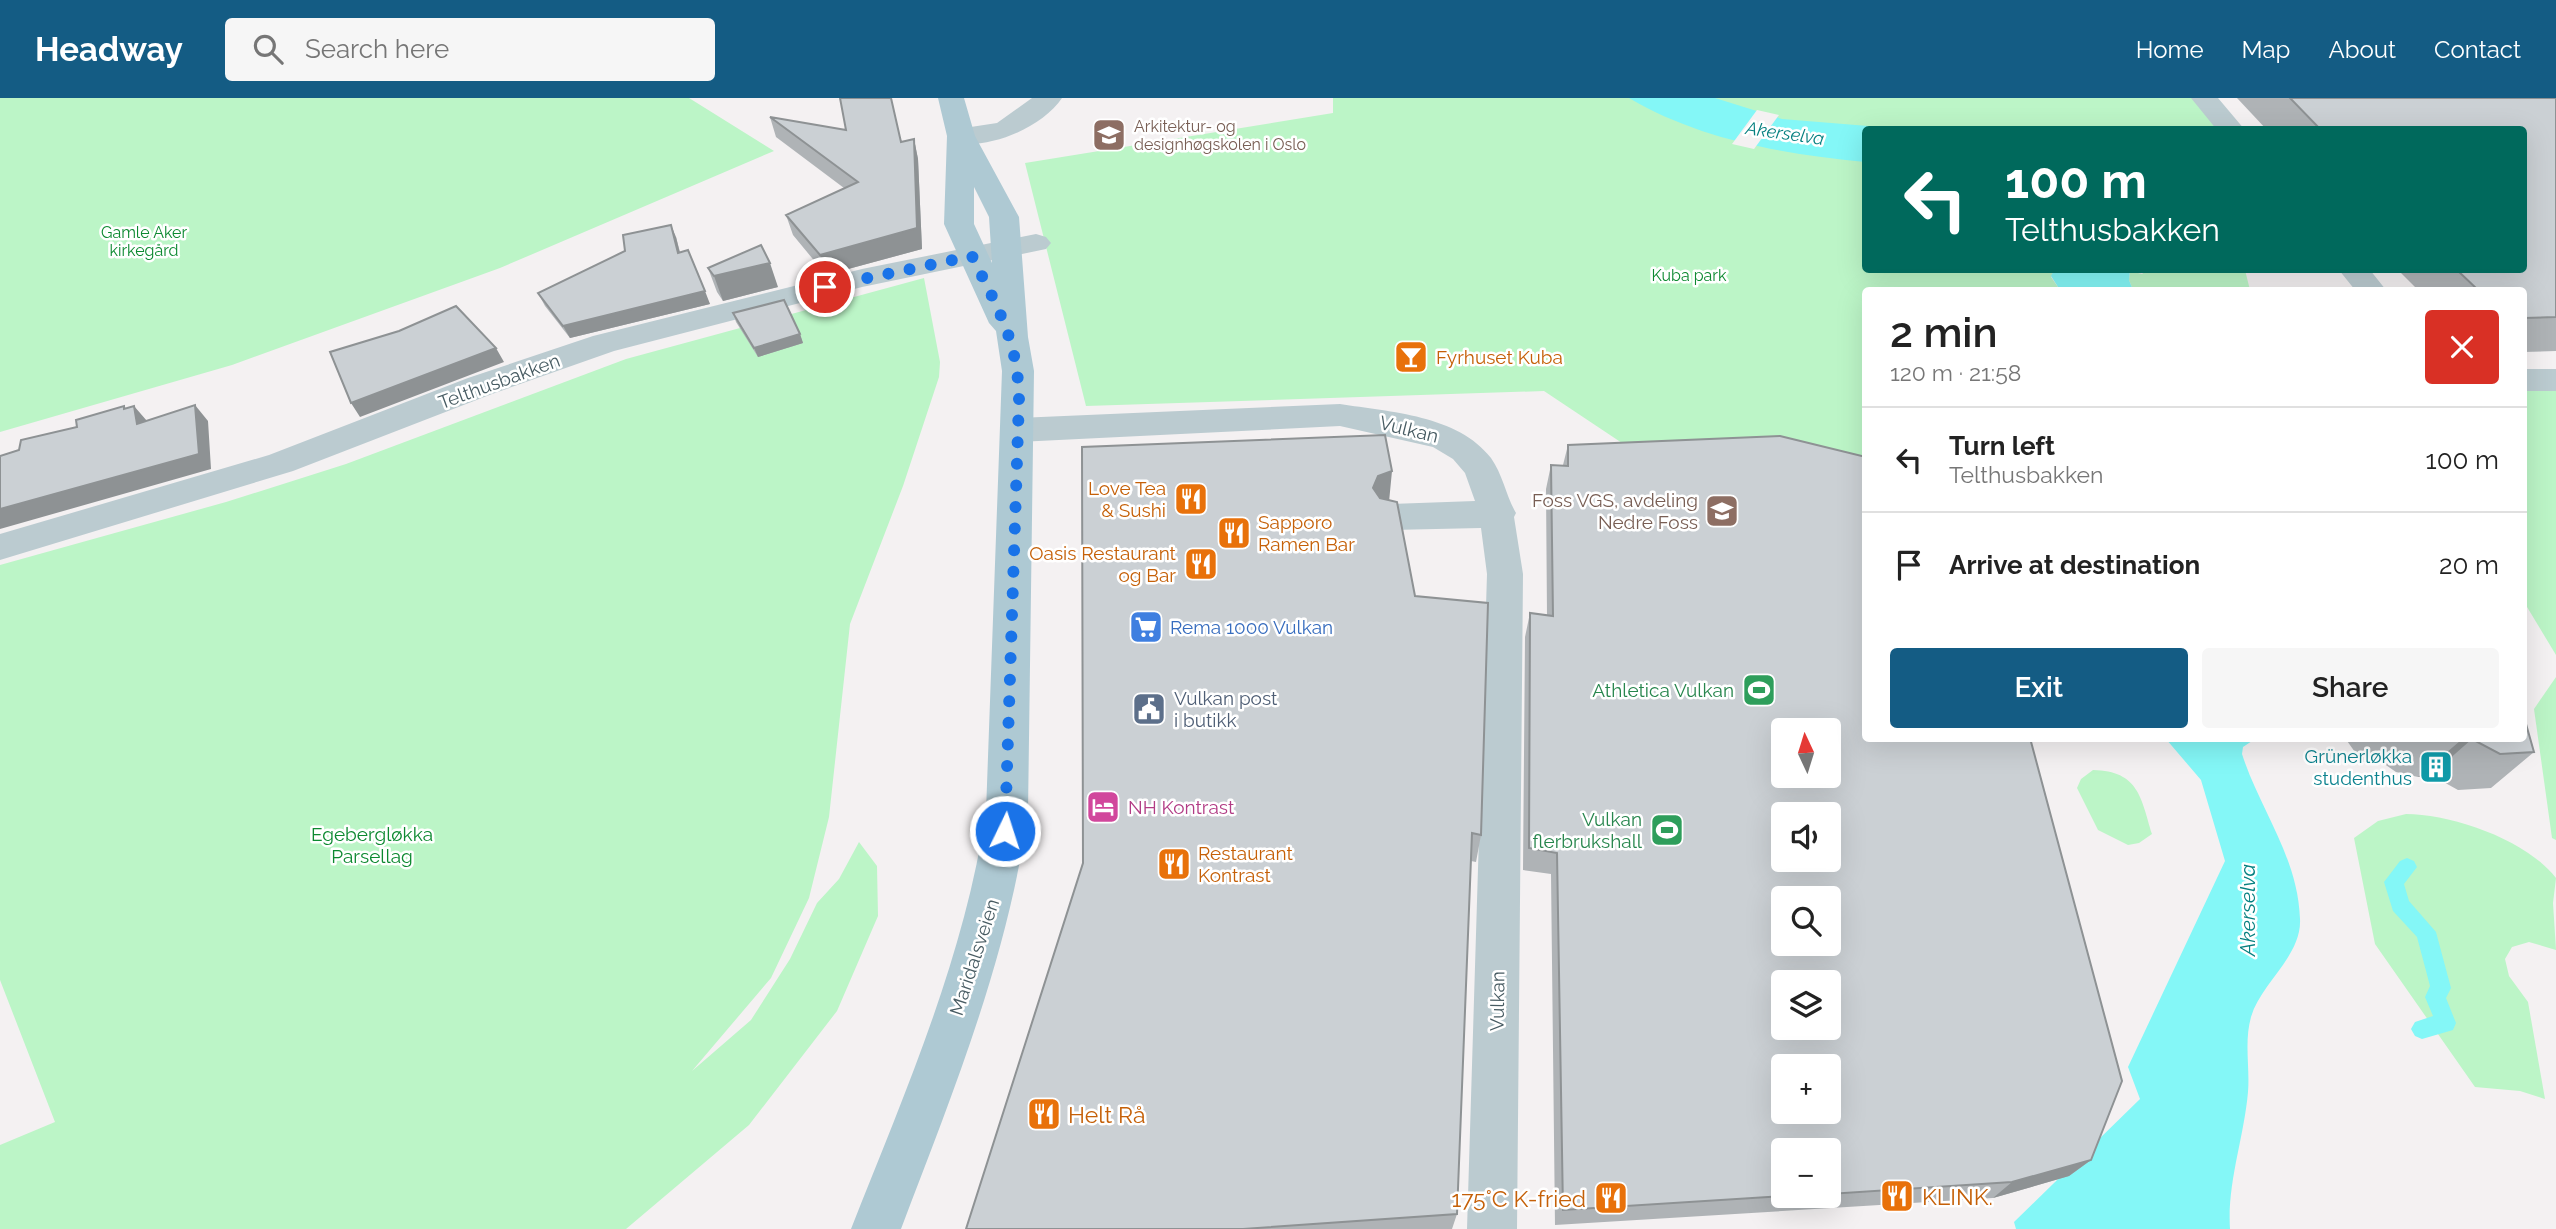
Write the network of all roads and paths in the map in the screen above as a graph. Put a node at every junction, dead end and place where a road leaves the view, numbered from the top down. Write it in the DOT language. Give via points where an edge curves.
graph roads {
  1 [pos="951,98"];
  2 [pos="1049,98"];
  3 [pos="2204,98"];
  4 [pos="2228,126"];
  5 [pos="961,136"];
  6 [pos="1022,247"];
  7 [pos="972,256"];
  8 [pos="2357,273"];
  9 [pos="2368,287"];
  10 [pos="1012,337"];
  11 [pos="2527,380"];
  12 [pos="2556,380"];
  13 [pos="1018,430"];
  14 [pos="1498,513"];
  15 [pos="1391,517"];
  16 [pos="0,547"];
  17 [pos="876,1229"];
  18 [pos="1492,1229"];
  1 -- 5 [label="main road, Maridalsveien"];
  2 -- 5 [label="street" via="1005,130"];
  3 -- 4 [label="street"];
  5 -- 6 [label="main road, Maridalsveien"];
  5 -- 7 [label="main road, Maridalsveien" via="960,224"];
  6 -- 7 [label="street, Telthusbakken"];
  6 -- 10 [label="main road, Maridalsveien"];
  7 -- 10 [label="main road, Maridalsveien"];
  7 -- 16 [label="street, Telthusbakken" via="862,278 604,343 281,463"];
  8 -- 9 [label="street"];
  10 -- 13 [label="main road, Maridalsveien" via="1018,371"];
  11 -- 12 [label="street"];
  13 -- 14 [label="street, Vulkan" via="1340,415 1391,422 1440,434 1471,454 1488,482"];
  13 -- 17 [label="main road, Maridalsveien" via="1003,850 984,936"];
  14 -- 15 [label="street"];
  14 -- 18 [label="street, Vulkan" via="1504,574 1485,771"];
}
